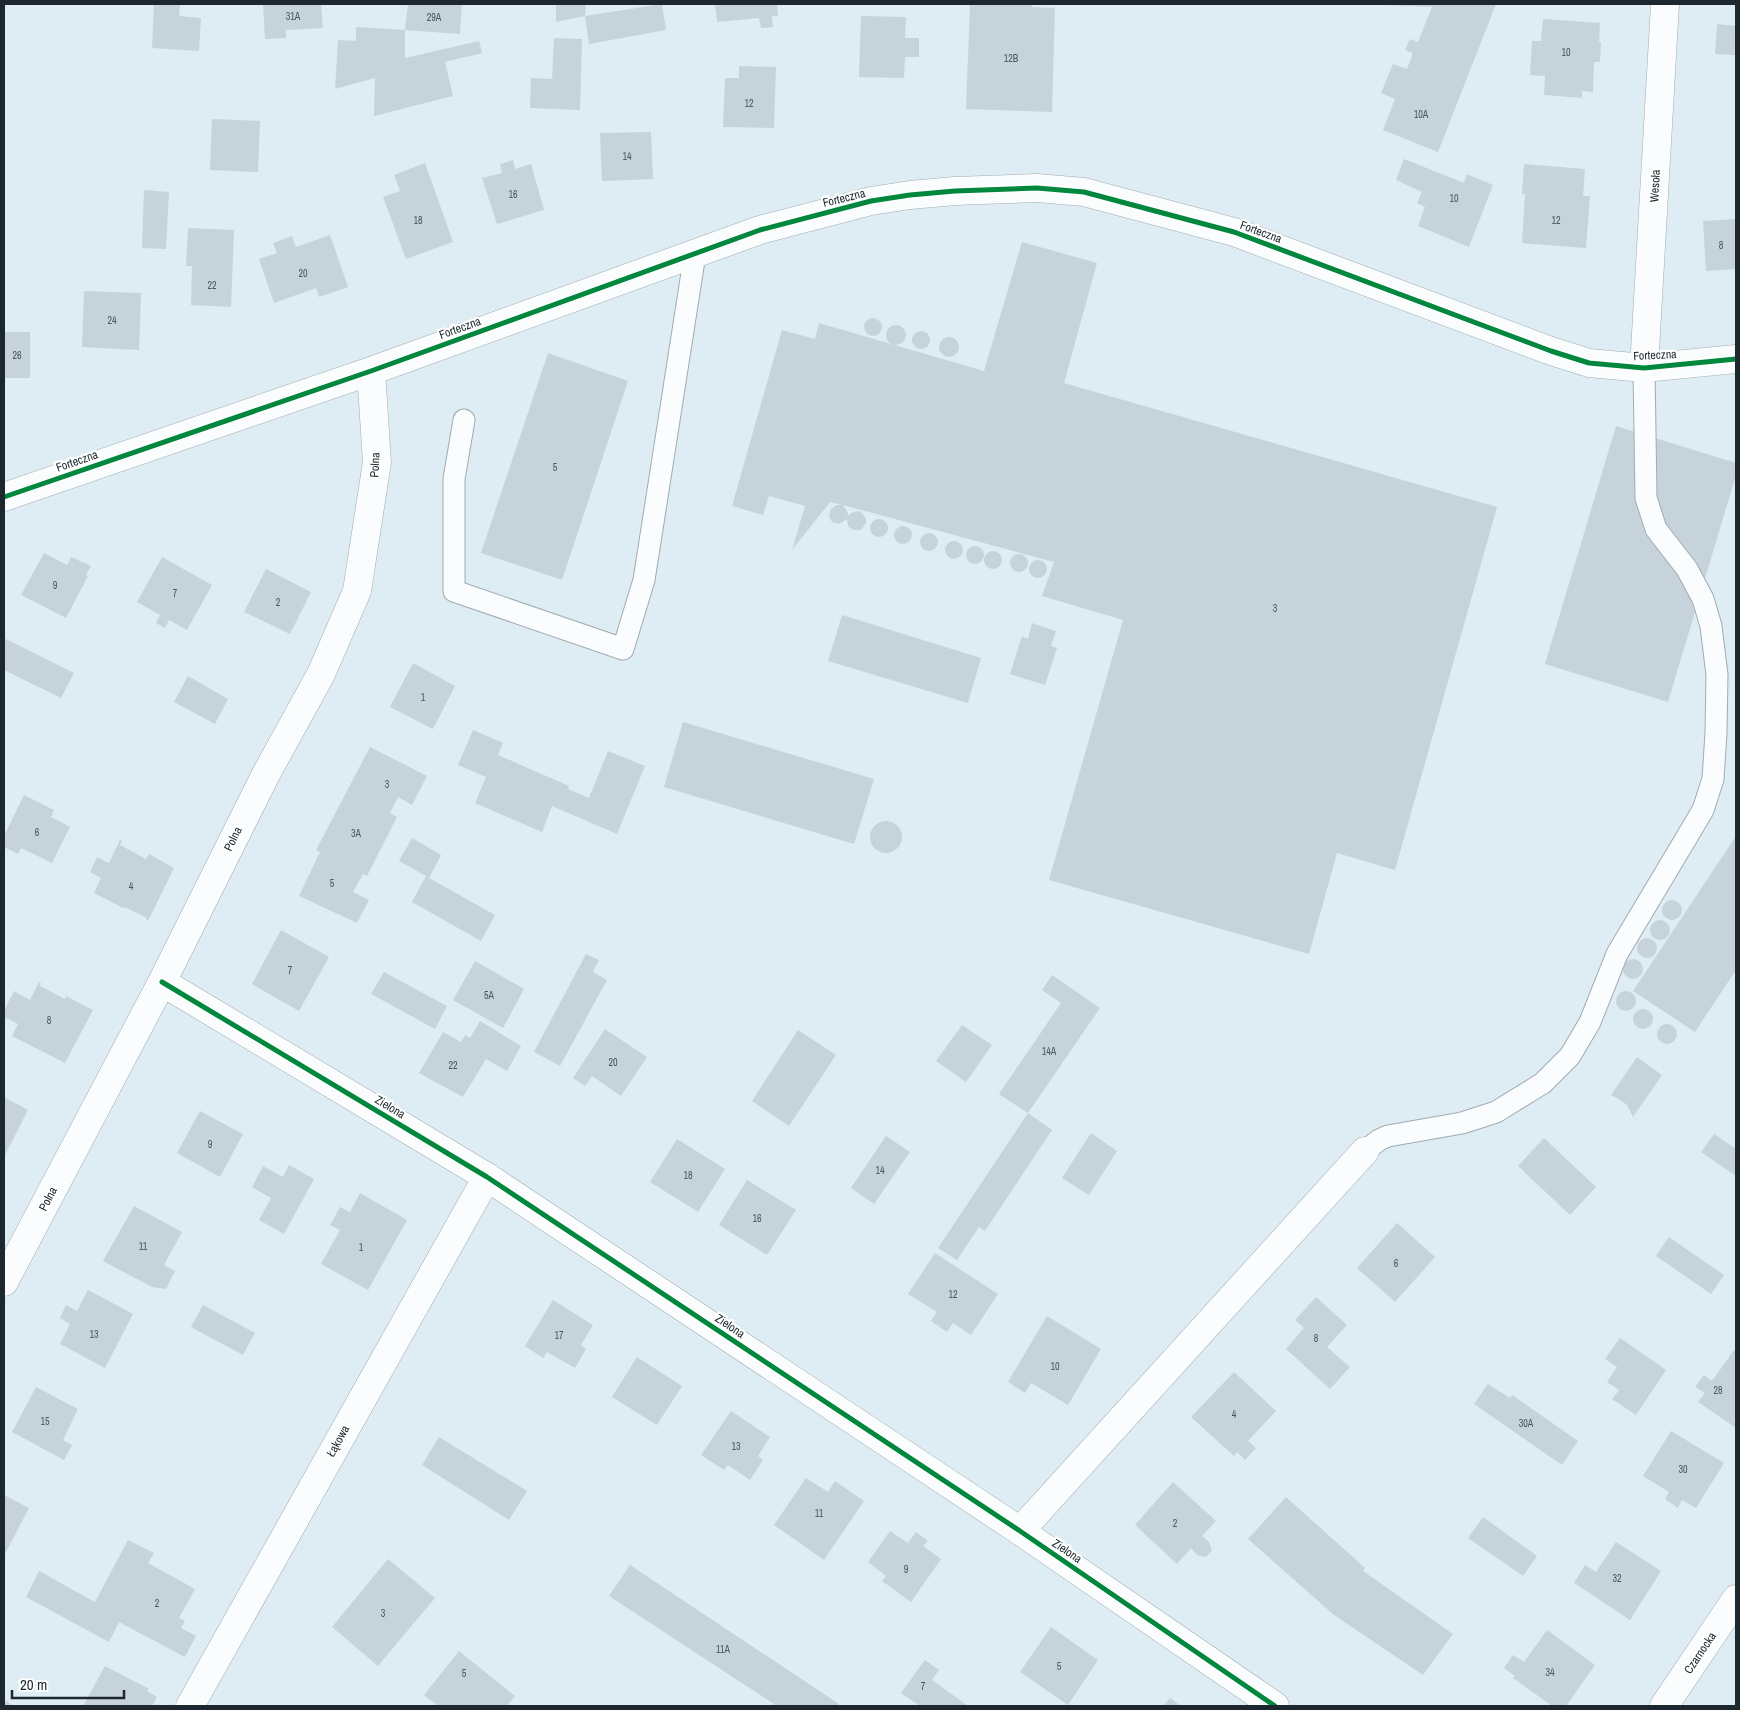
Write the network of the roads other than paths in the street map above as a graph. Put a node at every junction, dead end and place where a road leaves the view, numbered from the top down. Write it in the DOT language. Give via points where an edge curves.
graph roads {
  1 [pos="1665,4"];
  2 [pos="695,254"];
  3 [pos="1736,359"];
  4 [pos="1644,368"];
  5 [pos="371,371"];
  6 [pos="464,420"];
  7 [pos="4,497"];
  8 [pos="162,982"];
  9 [pos="1366,1151"];
  10 [pos="487,1177"];
  11 [pos="4,1282"];
  12 [pos="1020,1531"];
  13 [pos="1736,1599"];
  14 [pos="190,1706"];
  15 [pos="1275,1706"];
  16 [pos="1664,1706"];
  1 -- 4 [label="street, Wesoła"];
  2 -- 4 [label="street, Forteczna" via="760,230 881,200 998,189 1084,192 1234,232 1550,351 1589,363"];
  2 -- 5 [label="street, Forteczna"];
  2 -- 6 [label="lane" via="644,580 622,648 454,591 454,479"];
  3 -- 4 [label="street, Forteczna"];
  4 -- 9 [label="lane" via="1646,498 1656,529 1687,569 1703,599 1715,655 1713,779 1703,810 1617,954 1590,1022 1570,1056 1543,1083 1496,1112 1462,1123 1388,1136"];
  5 -- 7 [label="street, Forteczna"];
  5 -- 8 [label="street, Polna" via="377,462 358,590 321,674 266,774"];
  8 -- 10 [label="street, Zielona"];
  8 -- 11 [label="street, Polna"];
  9 -- 12 [label="street"];
  10 -- 12 [label="street, Zielona"];
  10 -- 14 [label="street, Łąkowa"];
  12 -- 15 [label="street, Zielona"];
  13 -- 16 [label="street, Czarnocka"];
}
